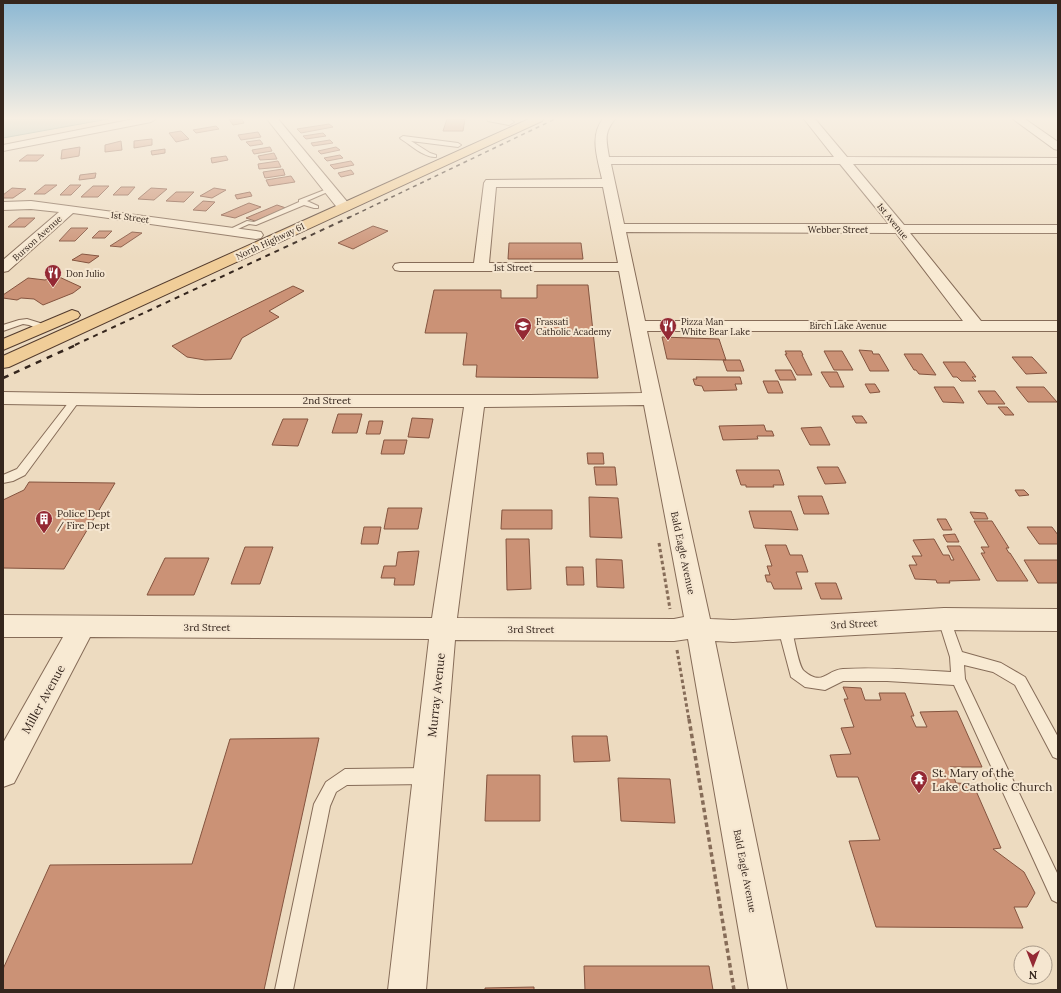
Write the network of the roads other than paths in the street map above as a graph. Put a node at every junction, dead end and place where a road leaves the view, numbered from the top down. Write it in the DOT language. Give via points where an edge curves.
graph roads {
  1 [pos="310,165"];
  2 [pos="412,165"];
  3 [pos="420,165"];
  4 [pos="606,165"];
  5 [pos="750,165"];
  6 [pos="847,165"];
  7 [pos="607,172"];
  8 [pos="336,198"];
  9 [pos="311,205"];
  10 [pos="3,206"];
  11 [pos="70,208"];
  12 [pos="619,228"];
  13 [pos="900,229"];
  14 [pos="1058,229"];
  15 [pos="229,231"];
  16 [pos="256,235"];
  17 [pos="400,267"];
  18 [pos="481,267"];
  19 [pos="3,268"];
  20 [pos="626,268"];
  21 [pos="114,297"];
  22 [pos="86,309"];
  23 [pos="975,325"];
  24 [pos="638,326"];
  25 [pos="1058,326"];
  26 [pos="3,328"];
  27 [pos="43,328"];
  28 [pos="3,345"];
  29 [pos="3,363"];
  30 [pos="3,398"];
  31 [pos="652,398"];
  32 [pos="75,400"];
  33 [pos="475,400"];
  34 [pos="3,479"];
  35 [pos="944,619"];
  36 [pos="1058,620"];
  37 [pos="3,626"];
  38 [pos="83,626"];
  39 [pos="785,628"];
  40 [pos="443,629"];
  41 [pos="686,629"];
  42 [pos="958,657"];
  43 [pos="958,679"];
  44 [pos="1058,752"];
  45 [pos="3,772"];
  46 [pos="428,776"];
  47 [pos="1058,894"];
  48 [pos="284,990"];
  49 [pos="407,990"];
  50 [pos="768,990"];
  1 -- 8 [label="street"];
  2 -- 8 [label="main road, North Highway 61"];
  3 -- 8 [label="main road, North Highway 61"];
  4 -- 7 [label="street, Bald Eagle Avenue"];
  5 -- 7 [label="street"];
  6 -- 13 [label="street, 1st Avenue"];
  7 -- 12 [label="street, Bald Eagle Avenue"];
  7 -- 18 [label="street" via="490,183"];
  8 -- 9 [label="main road, North Highway 61"];
  8 -- 29 [label="main road, North Highway 61"];
  9 -- 15 [label="lane" via="254,224 249,222"];
  9 -- 16 [label="main road, North Highway 61"];
  10 -- 11 [label="street, 1st Street"];
  11 -- 15 [label="street, 1st Street"];
  11 -- 19 [label="street, Burson Avenue"];
  12 -- 13 [label="street, Webber Street"];
  12 -- 20 [label="street, Bald Eagle Avenue"];
  13 -- 14 [label="street, Webber Street"];
  13 -- 23 [label="street, 1st Avenue"];
  15 -- 16 [label="street, 1st Street"];
  16 -- 21 [label="main road, North Highway 61"];
  17 -- 18 [label="street, 1st Street"];
  18 -- 20 [label="street, 1st Street"];
  20 -- 24 [label="street, Bald Eagle Avenue"];
  22 -- 27 [label="main road"];
  23 -- 24 [label="street, Birch Lake Avenue"];
  23 -- 25 [label="street, Birch Lake Avenue"];
  24 -- 31 [label="street, Bald Eagle Avenue"];
  26 -- 27 [label="lane" via="27,321 32,321"];
  27 -- 28 [label="main road"];
  30 -- 32 [label="street, 2nd Street"];
  31 -- 33 [label="street, 2nd Street"];
  31 -- 41 [label="street, Bald Eagle Avenue"];
  32 -- 33 [label="street, 2nd Street"];
  32 -- 34 [label="lane" via="21,472"];
  33 -- 40 [label="street, Murray Avenue"];
  35 -- 36 [label="street, 3rd Street"];
  35 -- 39 [label="street, 3rd Street"];
  35 -- 42 [label="lane"];
  37 -- 38 [label="street, 3rd Street"];
  38 -- 40 [label="street, 3rd Street"];
  38 -- 45 [label="street, Miller Avenue"];
  39 -- 41 [label="street, 3rd Street" via="733,631"];
  39 -- 43 [label="lane" via="796,673 810,682 825,684 841,675"];
  40 -- 41 [label="street, 3rd Street"];
  40 -- 46 [label="street, Murray Avenue"];
  41 -- 50 [label="street, Bald Eagle Avenue"];
  42 -- 43 [label="lane"];
  42 -- 44 [label="lane" via="996,667 1020,682"];
  43 -- 47 [label="lane"];
  46 -- 48 [label="lane" via="345,777 331,787 322,804"];
  46 -- 49 [label="street, Murray Avenue"];
}
